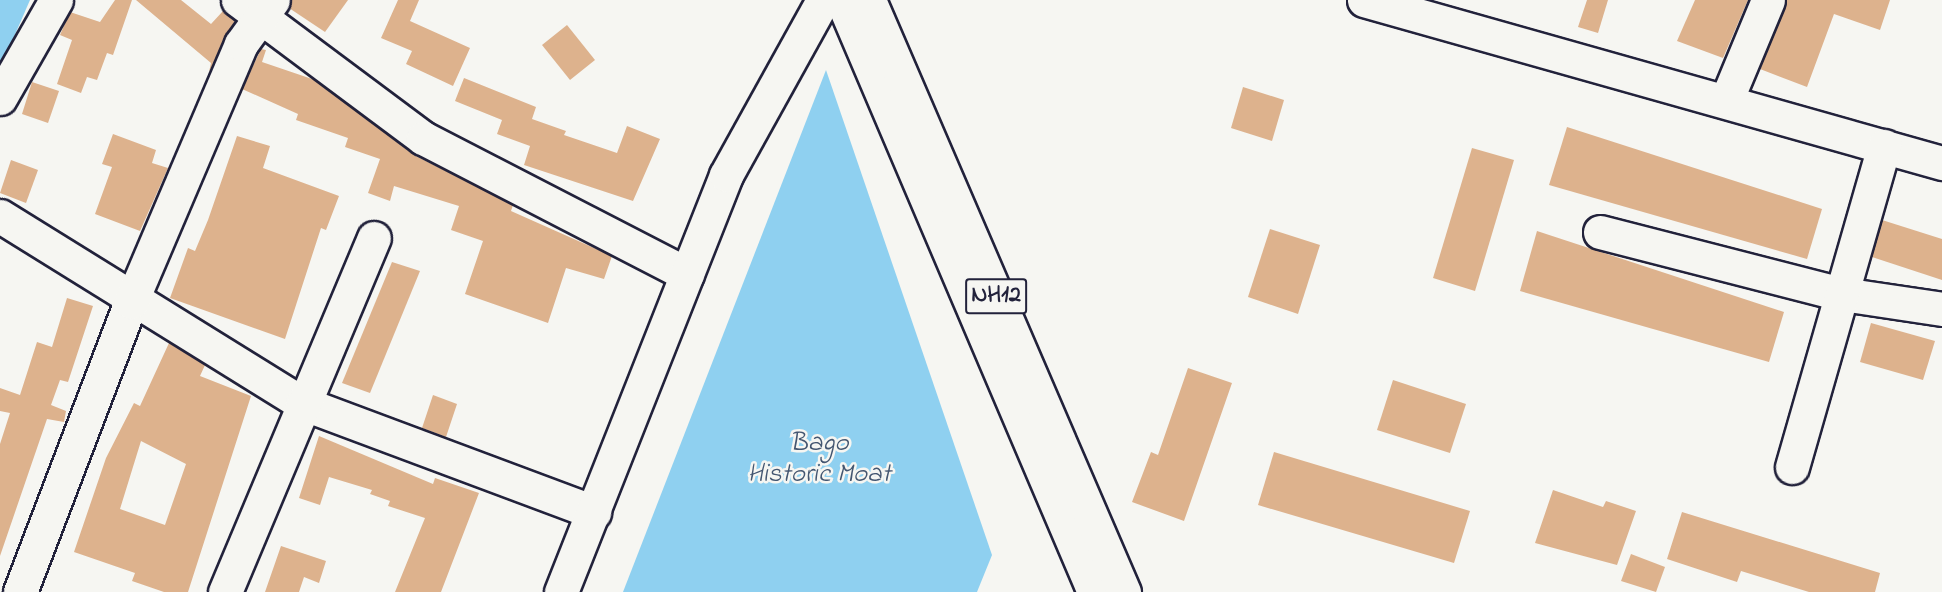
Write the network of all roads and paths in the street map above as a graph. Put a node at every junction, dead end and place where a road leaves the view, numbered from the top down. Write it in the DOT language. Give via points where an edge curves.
graph roads {
  1 [pos="56,0"];
  2 [pos="823,0"];
  3 [pos="842,0"];
  4 [pos="869,0"];
  5 [pos="1364,0"];
  6 [pos="1768,0"];
  7 [pos="257,5"];
  8 [pos="1407,5"];
  9 [pos="0,98"];
  10 [pos="1726,101"];
  11 [pos="1884,146"];
  12 [pos="1942,163"];
  13 [pos="0,216"];
  14 [pos="1600,232"];
  15 [pos="374,238"];
  16 [pos="687,274"];
  17 [pos="1842,294"];
  18 [pos="130,302"];
  19 [pos="1942,309"];
  20 [pos="302,403"];
  21 [pos="1792,467"];
  22 [pos="594,512"];
  23 [pos="20,592"];
  24 [pos="225,592"];
  25 [pos="561,592"];
  26 [pos="1094,592"];
  27 [pos="1125,592"];
  1 -- 9 [label="main road"];
  2 -- 16 [label="main road" via="726,175"];
  3 -- 26 [label="main road, NH12"];
  4 -- 27 [label="main road, NH12"];
  5 -- 8 [label="main road"];
  6 -- 10 [label="main road"];
  7 -- 16 [label="main road" via="423,138"];
  7 -- 18 [label="main road"];
  8 -- 10 [label="main road"];
  10 -- 11 [label="main road"];
  11 -- 12 [label="main road"];
  11 -- 17 [label="main road"];
  13 -- 18 [label="main road"];
  14 -- 17 [label="main road"];
  15 -- 20 [label="main road"];
  16 -- 22 [label="main road"];
  17 -- 19 [label="main road"];
  17 -- 21 [label="main road"];
  18 -- 20 [label="main road"];
  18 -- 23 [label="main road"];
  20 -- 22 [label="main road"];
  20 -- 24 [label="main road"];
  22 -- 25 [label="main road"];
}
